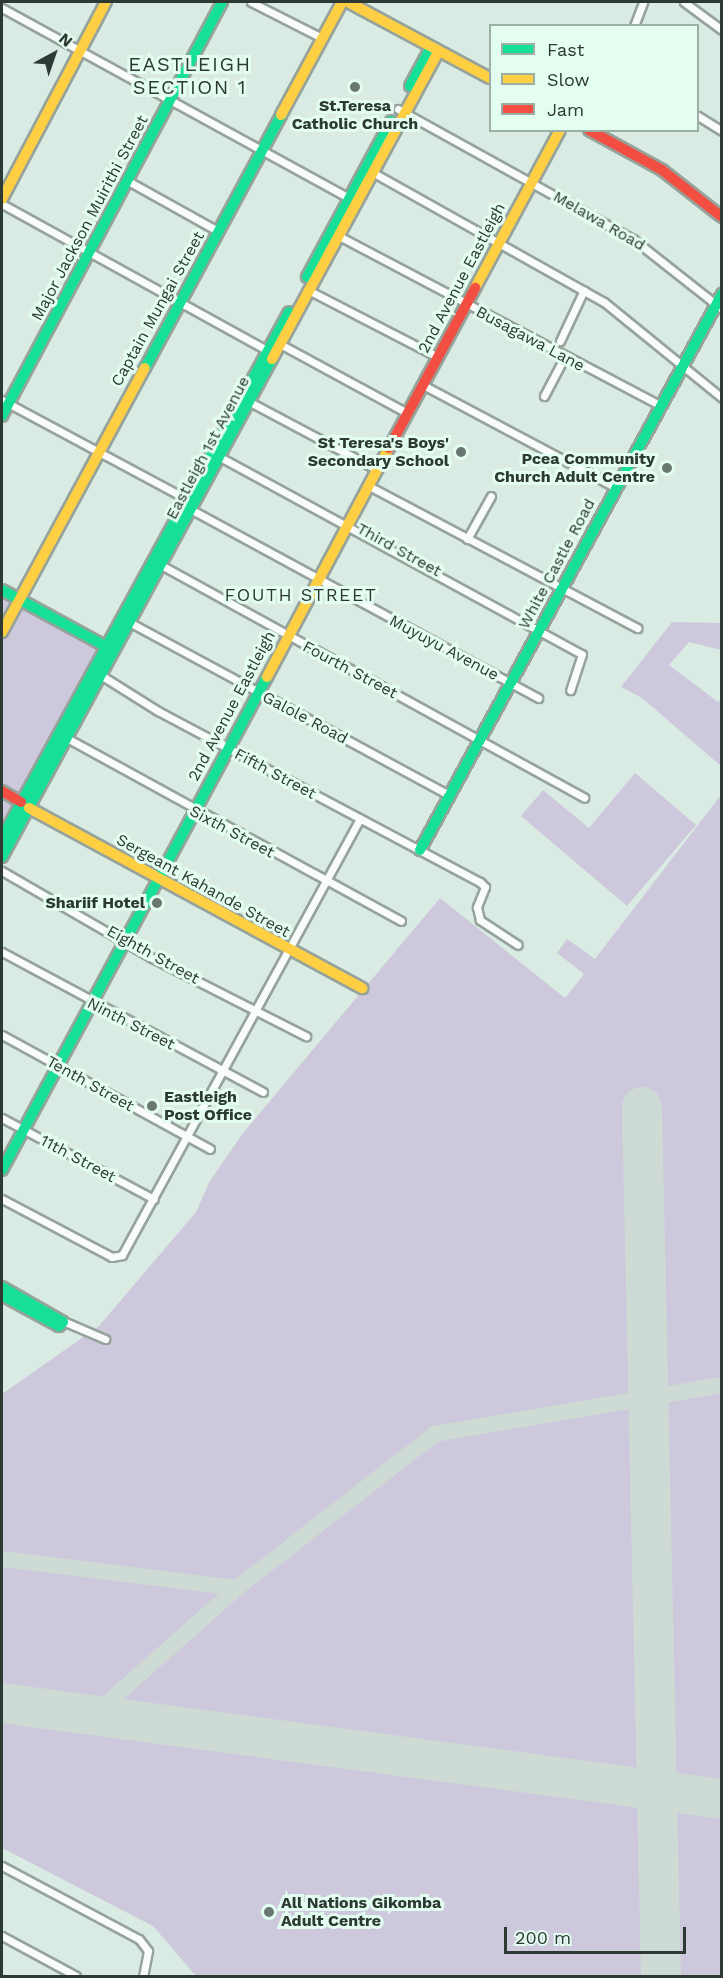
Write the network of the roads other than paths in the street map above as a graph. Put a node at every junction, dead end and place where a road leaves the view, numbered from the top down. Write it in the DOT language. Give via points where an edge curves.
graph roads {
  1 [pos="105,2"];
  2 [pos="222,2"];
  3 [pos="251,2"];
  4 [pos="342,2"];
  5 [pos="348,2"];
  6 [pos="643,2"];
  7 [pos="684,2"];
  8 [pos="2,8"];
  9 [pos="635,24"];
  10 [pos="722,30"];
  11 [pos="322,38"];
  12 [pos="416,38"];
  13 [pos="435,49"];
  14 [pos="77,53"];
  15 [pos="462,64"];
  16 [pos="425,66"];
  17 [pos="489,78"];
  18 [pos="170,101"];
  19 [pos="400,110"];
  20 [pos="699,117"];
  21 [pos="722,131"];
  22 [pos="559,132"];
  23 [pos="593,132"];
  24 [pos="261,151"];
  25 [pos="372,172"];
  26 [pos="128,181"];
  27 [pos="530,182"];
  28 [pos="2,199"];
  29 [pos="351,200"];
  30 [pos="2,204"];
  31 [pos="722,217"];
  32 [pos="218,231"];
  33 [pos="337,236"];
  34 [pos="496,243"];
  35 [pos="90,253"];
  36 [pos="308,290"];
  37 [pos="584,290"];
  38 [pos="722,294"];
  39 [pos="179,302"];
  40 [pos="467,305"];
  41 [pos="719,307"];
  42 [pos="560,341"];
  43 [pos="280,344"];
  44 [pos="268,351"];
  45 [pos="438,357"];
  46 [pos="564,358"];
  47 [pos="683,366"];
  48 [pos="423,385"];
  49 [pos="544,396"];
  50 [pos="722,398"];
  51 [pos="249,401"];
  52 [pos="5,402"];
  53 [pos="661,406"];
  54 [pos="406,413"];
  55 [pos="2,416"];
  56 [pos="98,451"];
  57 [pos="220,457"];
  58 [pos="376,470"];
  59 [pos="367,485"];
  60 [pos="615,487"];
  61 [pos="491,496"];
  62 [pos="190,505"];
  63 [pos="348,522"];
  64 [pos="467,539"];
  65 [pos="161,566"];
  66 [pos="317,580"];
  67 [pos="562,589"];
  68 [pos="2,590"];
  69 [pos="19,599"];
  70 [pos="129,622"];
  71 [pos="540,628"];
  72 [pos="637,628"];
  73 [pos="2,632"];
  74 [pos="286,635"];
  75 [pos="105,646"];
  76 [pos="99,674"];
  77 [pos="510,684"];
  78 [pos="570,690"];
  79 [pos="256,692"];
  80 [pos="538,699"];
  81 [pos="65,737"];
  82 [pos="480,740"];
  83 [pos="226,748"];
  84 [pos="2,791"];
  85 [pos="449,795"];
  86 [pos="584,798"];
  87 [pos="25,805"];
  88 [pos="193,812"];
  89 [pos="360,819"];
  90 [pos="2,838"];
  91 [pos="420,850"];
  92 [pos="2,857"];
  93 [pos="2,871"];
  94 [pos="156,877"];
  95 [pos="326,882"];
  96 [pos="400,921"];
  97 [pos="123,940"];
  98 [pos="518,945"];
  99 [pos="291,951"];
  100 [pos="2,952"];
  101 [pos="362,988"];
  102 [pos="88,1003"];
  103 [pos="257,1010"];
  104 [pos="2,1035"];
  105 [pos="306,1036"];
  106 [pos="57,1066"];
  107 [pos="223,1072"];
  108 [pos="262,1092"];
  109 [pos="2,1118"];
  110 [pos="23,1130"];
  111 [pos="188,1137"];
  112 [pos="210,1149"];
  113 [pos="3,1163"];
  114 [pos="154,1198"];
  115 [pos="2,1199"];
  116 [pos="2,1287"];
  117 [pos="2,1295"];
  118 [pos="63,1321"];
  119 [pos="105,1339"];
  120 [pos="2,1866"];
  121 [pos="2,1936"];
  122 [pos="76,1977"];
  123 [pos="143,1977"];
  1 -- 14 [label="street"];
  2 -- 18 [label="street, Major Jackson Muirithi Street"];
  3 -- 11 [label="street"];
  4 -- 11 [label="street, Captain Mungai Street"];
  5 -- 12 [label="street"];
  6 -- 9 [label="street"];
  7 -- 10 [label="street"];
  8 -- 14 [label="street"];
  11 -- 24 [label="street, Captain Mungai Street"];
  12 -- 13 [label="street"];
  12 -- 16 [label="street"];
  13 -- 15 [label="street"];
  13 -- 16 [label="street, Eastleigh 1st Avenue"];
  14 -- 18 [label="street"];
  14 -- 28 [label="street"];
  15 -- 16 [label="street" via="444,60"];
  15 -- 17 [label="street"];
  16 -- 19 [label="street, Eastleigh 1st Avenue"];
  18 -- 24 [label="street"];
  18 -- 26 [label="street, Major Jackson Muirithi Street"];
  19 -- 25 [label="street, Eastleigh 1st Avenue"];
  19 -- 27 [label="street, Melawa Road"];
  19 -- 29 [label="street, Eastleigh 1st Avenue"];
  20 -- 21 [label="street"];
  22 -- 27 [label="street, 2nd Avenue Eastleigh"];
  23 -- 31 [label="street" via="662,170"];
  24 -- 29 [label="street"];
  24 -- 32 [label="street, Captain Mungai Street"];
  25 -- 29 [label="street, Eastleigh 1st Avenue"];
  25 -- 34 [label="street"];
  26 -- 32 [label="street"];
  26 -- 35 [label="street, Major Jackson Muirithi Street"];
  27 -- 34 [label="street, 2nd Avenue Eastleigh"];
  27 -- 41 [label="street, Melawa Road" via="633,238"];
  29 -- 33 [label="street, Eastleigh 1st Avenue"];
  29 -- 44 [label="street, Eastleigh 1st Avenue"];
  30 -- 35 [label="street"];
  32 -- 39 [label="street, Captain Mungai Street"];
  33 -- 36 [label="street, Eastleigh 1st Avenue"];
  33 -- 40 [label="street, Busagawa Lane"];
  34 -- 37 [label="street"];
  34 -- 40 [label="street, 2nd Avenue Eastleigh"];
  35 -- 39 [label="street"];
  35 -- 52 [label="street, Major Jackson Muirithi Street"];
  36 -- 43 [label="street, Eastleigh 1st Avenue"];
  36 -- 45 [label="street"];
  37 -- 42 [label="street"];
  37 -- 47 [label="street"];
  38 -- 41 [label="street, White Castle Road"];
  39 -- 44 [label="street"];
  39 -- 56 [label="street, Captain Mungai Street"];
  40 -- 45 [label="street, 2nd Avenue Eastleigh"];
  40 -- 46 [label="street, Busagawa Lane"];
  41 -- 47 [label="street, White Castle Road"];
  43 -- 51 [label="street, Eastleigh 1st Avenue"];
  43 -- 54 [label="street"];
  44 -- 62 [label="street, Eastleigh 1st Avenue"];
  45 -- 48 [label="street, 2nd Avenue Eastleigh"];
  46 -- 49 [label="street"];
  46 -- 53 [label="street, Busagawa Lane"];
  47 -- 50 [label="street"];
  47 -- 53 [label="street, White Castle Road"];
  48 -- 54 [label="street, 2nd Avenue Eastleigh"];
  48 -- 60 [label="street"];
  51 -- 57 [label="street, Eastleigh 1st Avenue"];
  51 -- 58 [label="street"];
  52 -- 55 [label="street, Major Jackson Muirithi Street"];
  52 -- 56 [label="street, Muyuyu Avenue"];
  53 -- 60 [label="street, White Castle Road"];
  54 -- 58 [label="street, 2nd Avenue Eastleigh"];
  56 -- 62 [label="street, Muyuyu Avenue"];
  56 -- 69 [label="street, Captain Mungai Street"];
  57 -- 62 [label="street, Eastleigh 1st Avenue"];
  57 -- 63 [label="street, Third Street"];
  58 -- 59 [label="street, 2nd Avenue Eastleigh"];
  59 -- 63 [label="street, 2nd Avenue Eastleigh"];
  59 -- 64 [label="street"];
  60 -- 67 [label="street, White Castle Road"];
  61 -- 64 [label="street"];
  62 -- 65 [label="street, Eastleigh 1st Avenue"];
  62 -- 66 [label="street, Muyuyu Avenue"];
  62 -- 75 [label="street, Eastleigh 1st Avenue"];
  63 -- 66 [label="street, 2nd Avenue Eastleigh"];
  63 -- 71 [label="street, Third Street"];
  64 -- 67 [label="street"];
  65 -- 70 [label="street, Eastleigh 1st Avenue"];
  65 -- 74 [label="street, Fourth Street"];
  66 -- 74 [label="street, 2nd Avenue Eastleigh"];
  66 -- 77 [label="street, Muyuyu Avenue"];
  67 -- 71 [label="street, White Castle Road"];
  67 -- 72 [label="street"];
  68 -- 69 [label="street"];
  69 -- 73 [label="street, Captain Mungai Street"];
  69 -- 75 [label="street"];
  70 -- 76 [label="street, Eastleigh 1st Avenue"];
  70 -- 79 [label="street, Galole Road"];
  71 -- 77 [label="street, White Castle Road"];
  71 -- 78 [label="street, Third Street" via="575,649 583,660"];
  74 -- 79 [label="street, 2nd Avenue Eastleigh"];
  74 -- 82 [label="street, Fourth Street"];
  75 -- 87 [label="street, Eastleigh 1st Avenue"];
  76 -- 81 [label="street, Eastleigh 1st Avenue"];
  76 -- 83 [label="street, Fifth Street"];
  77 -- 80 [label="street, Muyuyu Avenue"];
  77 -- 82 [label="street, White Castle Road"];
  79 -- 83 [label="street, 2nd Avenue Eastleigh"];
  79 -- 85 [label="street, Galole Road"];
  81 -- 87 [label="street, Eastleigh 1st Avenue"];
  81 -- 88 [label="street, Sixth Street"];
  82 -- 85 [label="street, White Castle Road"];
  82 -- 86 [label="street, Fourth Street"];
  83 -- 88 [label="street, 2nd Avenue Eastleigh"];
  83 -- 89 [label="street, Fifth Street"];
  84 -- 87 [label="street, Sergeant Kahande Street"];
  85 -- 91 [label="street, White Castle Road"];
  87 -- 90 [label="street, Eastleigh 1st Avenue"];
  87 -- 92 [label="street, Eastleigh 1st Avenue"];
  87 -- 94 [label="street, Sergeant Kahande Street"];
  88 -- 94 [label="street, 2nd Avenue Eastleigh"];
  88 -- 95 [label="street, Sixth Street"];
  89 -- 91 [label="street, Fifth Street"];
  89 -- 95 [label="street"];
  91 -- 98 [label="street, Fifth Street" via="485,887 477,907 480,920"];
  93 -- 97 [label="street, Eighth Street"];
  94 -- 97 [label="street, 2nd Avenue Eastleigh"];
  94 -- 99 [label="street, Sergeant Kahande Street"];
  95 -- 96 [label="street, Sixth Street"];
  95 -- 99 [label="street"];
  97 -- 102 [label="street, 2nd Avenue Eastleigh"];
  97 -- 103 [label="street, Eighth Street"];
  99 -- 101 [label="street, Sergeant Kahande Street"];
  99 -- 103 [label="street"];
  100 -- 102 [label="street, Ninth Street"];
  102 -- 106 [label="street, 2nd Avenue Eastleigh"];
  102 -- 107 [label="street, Ninth Street"];
  103 -- 105 [label="street, Eighth Street"];
  103 -- 107 [label="street"];
  104 -- 106 [label="street, Tenth Street"];
  106 -- 110 [label="street, 2nd Avenue Eastleigh"];
  106 -- 111 [label="street, Tenth Street"];
  107 -- 108 [label="street, Ninth Street"];
  107 -- 111 [label="street"];
  109 -- 110 [label="street, 11th Street"];
  110 -- 113 [label="street, 2nd Avenue Eastleigh"];
  110 -- 114 [label="street, 11th Street"];
  111 -- 112 [label="street, Tenth Street"];
  111 -- 114 [label="street"];
  114 -- 115 [label="street" via="125,1251 112,1257"];
  116 -- 118 [label="street"];
  117 -- 118 [label="street" via="59,1326"];
  118 -- 119 [label="street"];
  120 -- 123 [label="street" via="139,1939 148,1951"];
  121 -- 122 [label="street"];
}
